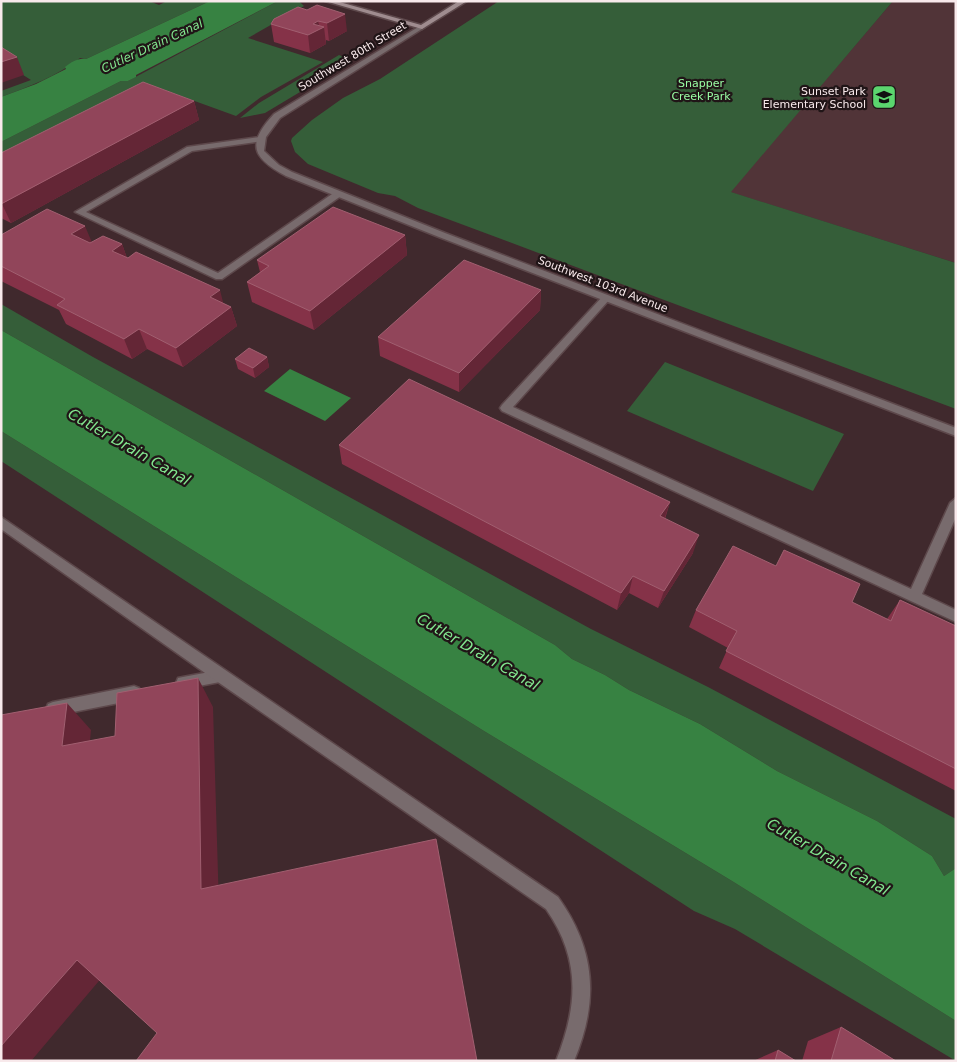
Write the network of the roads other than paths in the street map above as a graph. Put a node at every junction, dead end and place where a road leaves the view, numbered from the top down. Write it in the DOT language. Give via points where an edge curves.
graph roads {
  1 [pos="328,1"];
  2 [pos="464,1"];
  3 [pos="422,27"];
  4 [pos="260,139"];
  5 [pos="338,194"];
  6 [pos="606,298"];
  7 [pos="956,432"];
  8 [pos="956,502"];
  9 [pos="1,522"];
  10 [pos="914,597"];
  11 [pos="956,616"];
  12 [pos="220,676"];
  13 [pos="172,686"];
  14 [pos="152,689"];
  15 [pos="35,713"];
  16 [pos="565,1061"];
  1 -- 3 [label="street"];
  2 -- 3 [label="street, Southwest 80th Street"];
  3 -- 4 [label="street, Southwest 80th Street" via="288,108 269,124"];
  4 -- 5 [label="street, Southwest 103rd Avenue" via="260,152 276,167"];
  4 -- 5 [label="street" via="190,149 78,212 219,277"];
  5 -- 6 [label="street, Southwest 103rd Avenue"];
  6 -- 7 [label="street, Southwest 103rd Avenue"];
  6 -- 10 [label="street" via="506,408"];
  8 -- 10 [label="street"];
  9 -- 12 [label="street"];
  10 -- 11 [label="street"];
  12 -- 13 [label="street"];
  12 -- 16 [label="street" via="552,903 565,918 575,942 583,977 581,1015"];
  14 -- 15 [label="street"];
}
